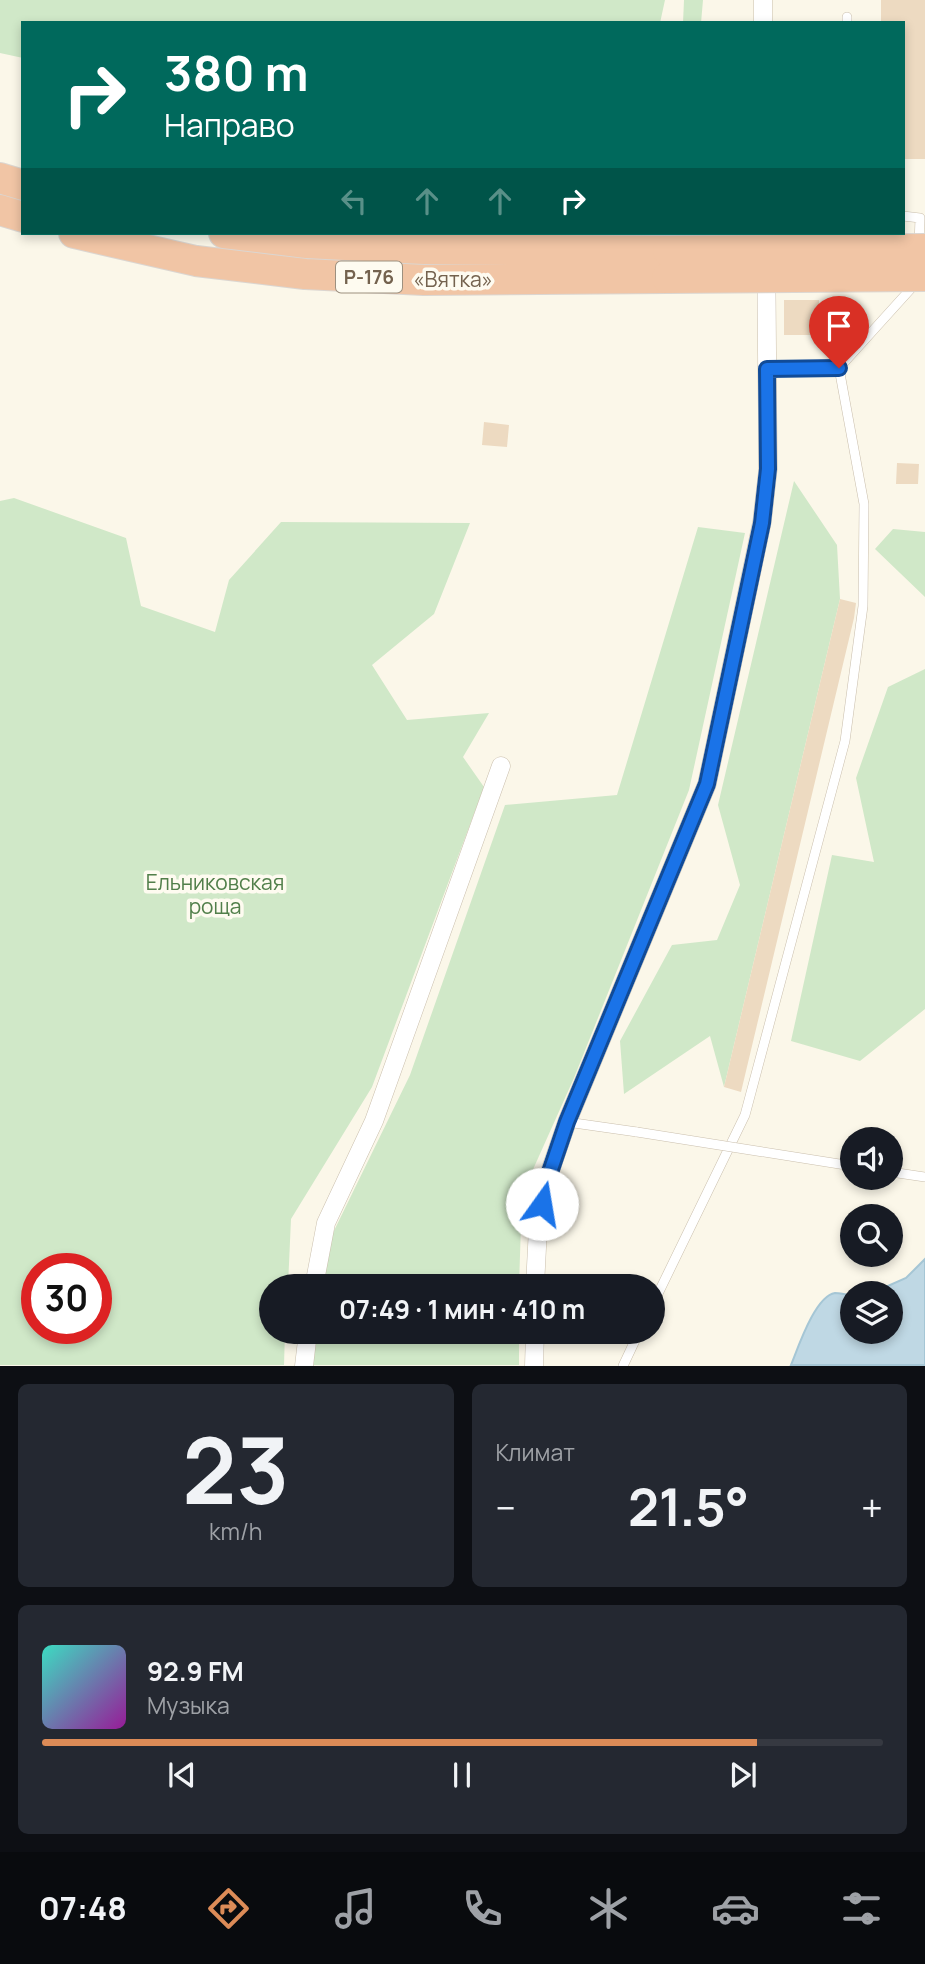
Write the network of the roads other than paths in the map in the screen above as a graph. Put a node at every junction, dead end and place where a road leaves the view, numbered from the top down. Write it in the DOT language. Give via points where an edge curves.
graph roads {
  1 [pos="763,0"];
  2 [pos="763,21"];
  3 [pos="0,178"];
  4 [pos="21,184"];
  5 [pos="0,210"];
  6 [pos="21,216"];
  7 [pos="922,218"];
  8 [pos="83,235"];
  9 [pos="241,235"];
  10 [pos="766,235"];
  11 [pos="922,262"];
  12 [pos="668,264"];
  13 [pos="839,368"];
  14 [pos="767,369"];
  15 [pos="500,766"];
  16 [pos="567,1122"];
  17 [pos="840,1164"];
  18 [pos="903,1174"];
  19 [pos="925,1177"];
  20 [pos="316,1274"];
  21 [pos="536,1274"];
  22 [pos="665,1279"];
  23 [pos="307,1344"];
  24 [pos="535,1344"];
  25 [pos="633,1344"];
  26 [pos="304,1366"];
  27 [pos="534,1366"];
  28 [pos="623,1366"];
  1 -- 2 [label="street"];
  3 -- 4 [label="highway"];
  5 -- 6 [label="highway"];
  7 -- 11 [label="lane"];
  8 -- 12 [label="highway, «Вятка» / Р-176" via="196,261 305,274 424,280"];
  9 -- 12 [label="highway, «Вятка» / Р-176" via="307,243"];
  10 -- 14 [label="street"];
  11 -- 12 [label="highway, Р-176, bridge"];
  11 -- 13 [label="lane" via="919,280"];
  13 -- 14 [label="lane"];
  13 -- 22 [label="lane" via="864,504 863,606 845,741 745,1115"];
  14 -- 16 [label="street" via="768,469 762,523 707,784"];
  15 -- 20 [label="street" via="374,1121 326,1223"];
  16 -- 17 [label="lane, bridge"];
  16 -- 21 [label="street" via="544,1192"];
  18 -- 19 [label="lane"];
  23 -- 26 [label="street"];
  24 -- 27 [label="street"];
  25 -- 28 [label="lane"];
}
